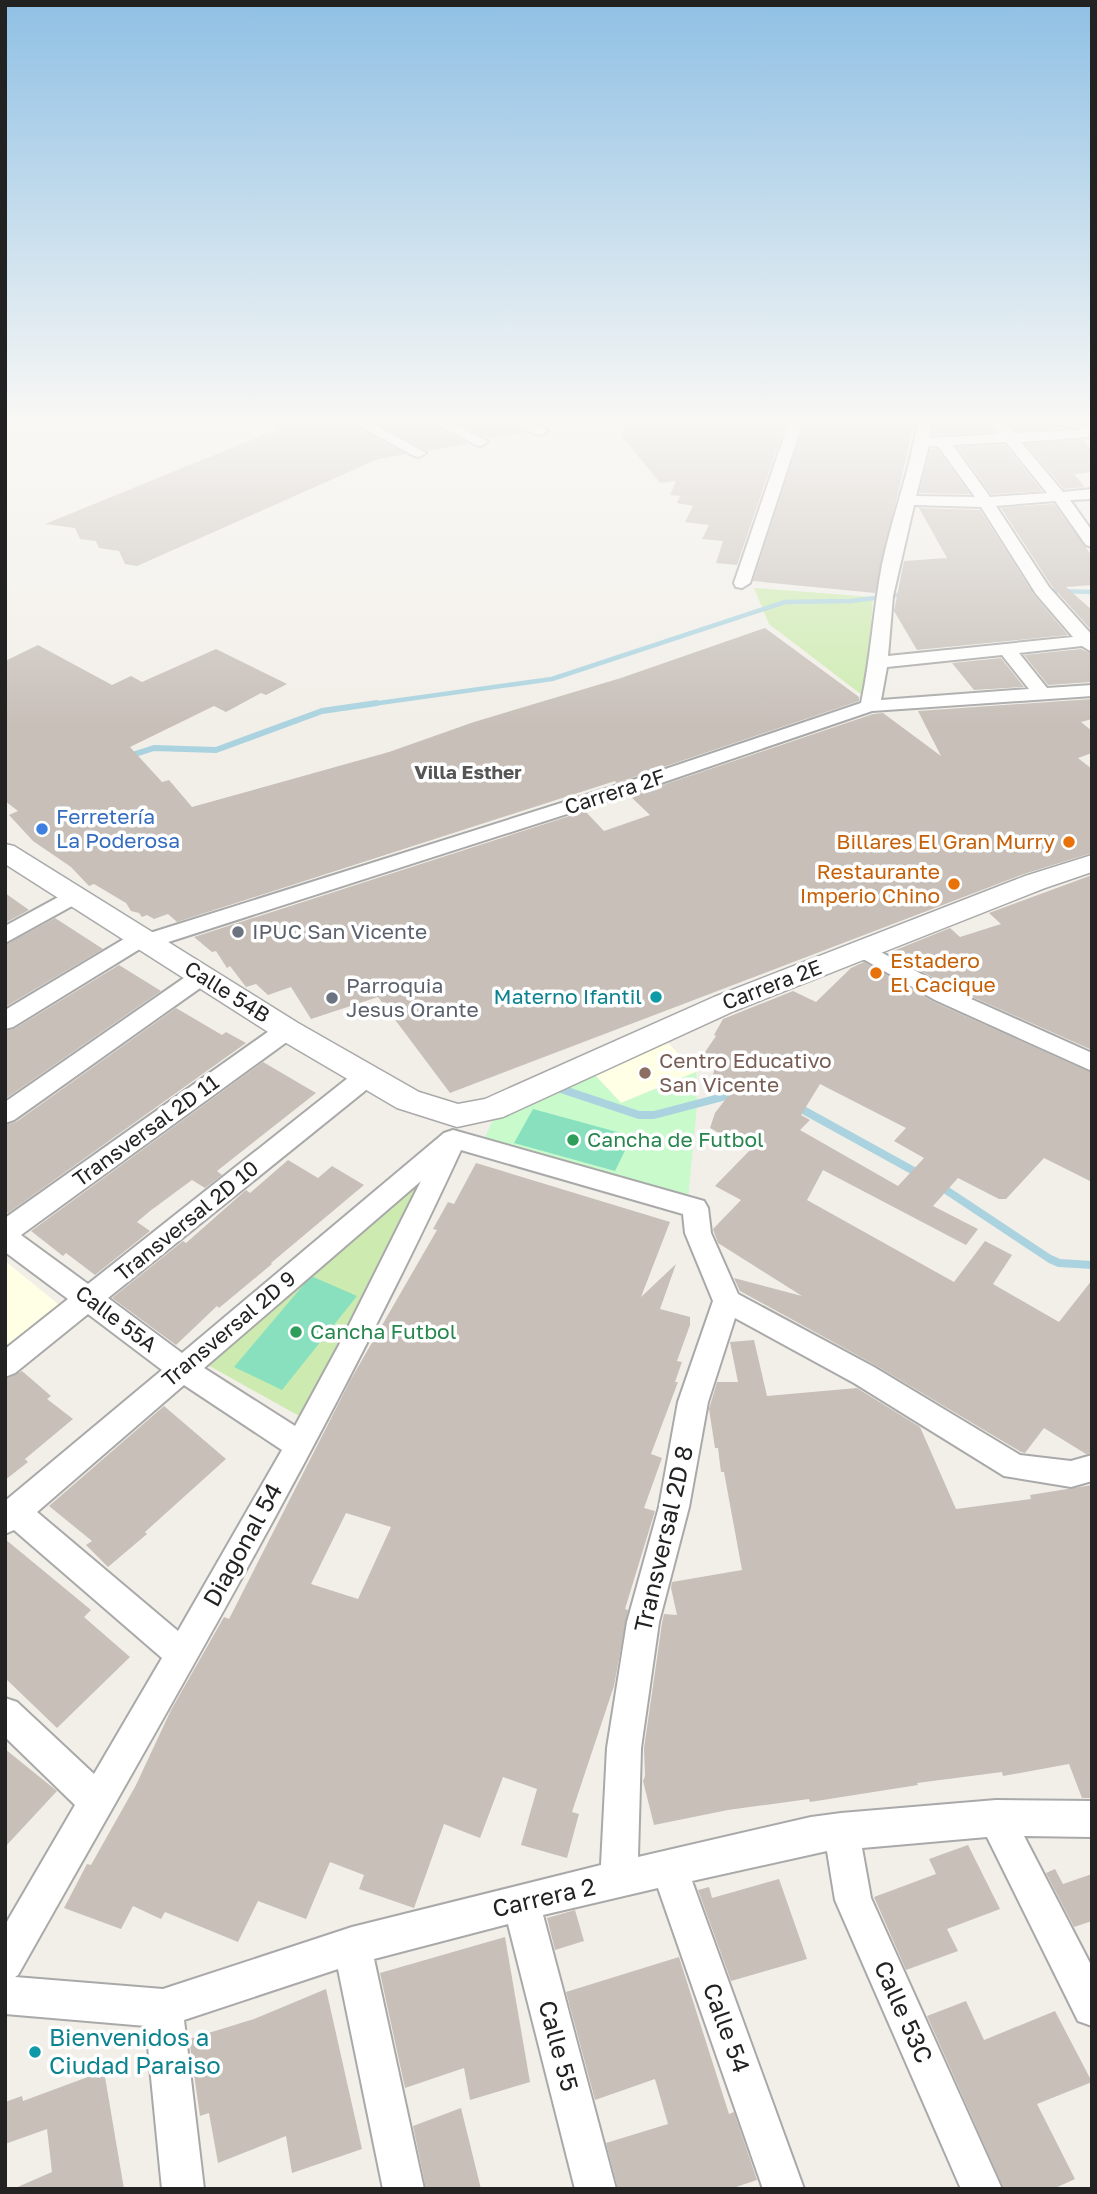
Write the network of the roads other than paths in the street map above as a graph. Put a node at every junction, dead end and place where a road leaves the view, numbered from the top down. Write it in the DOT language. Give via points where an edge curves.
graph roads {
  1 [pos="763,521"];
  2 [pos="903,521"];
  3 [pos="998,521"];
  4 [pos="1077,521"];
  5 [pos="1092,542"];
  6 [pos="742,583"];
  7 [pos="1090,642"];
  8 [pos="1007,649"];
  9 [pos="879,662"];
  10 [pos="1092,691"];
  11 [pos="1042,694"];
  12 [pos="870,706"];
  13 [pos="5,852"];
  14 [pos="1092,863"];
  15 [pos="75,895"];
  16 [pos="5,936"];
  17 [pos="145,939"];
  18 [pos="864,950"];
  19 [pos="202,976"];
  20 [pos="5,1021"];
  21 [pos="287,1030"];
  22 [pos="1092,1063"];
  23 [pos="367,1076"];
  24 [pos="5,1114"];
  25 [pos="455,1128"];
  26 [pos="5,1235"];
  27 [pos="90,1299"];
  28 [pos="727,1301"];
  29 [pos="5,1365"];
  30 [pos="182,1369"];
  31 [pos="299,1444"];
  32 [pos="1092,1468"];
  33 [pos="10,1516"];
  34 [pos="181,1654"];
  35 [pos="5,1714"];
  36 [pos="96,1800"];
  37 [pos="996,1818"];
  38 [pos="1092,1819"];
  39 [pos="841,1831"];
  40 [pos="669,1867"];
  41 [pos="619,1880"];
  42 [pos="521,1902"];
  43 [pos="352,1946"];
  44 [pos="5,1962"];
  45 [pos="5,1995"];
  46 [pos="1092,2007"];
  47 [pos="163,2008"];
  48 [pos="183,2189"];
  49 [pos="404,2189"];
  50 [pos="596,2189"];
  51 [pos="784,2189"];
  52 [pos="982,2189"];
  1 -- 6 [label="street"];
  2 -- 9 [label="street" via="884,596"];
  3 -- 7 [label="street" via="1042,590"];
  4 -- 5 [label="street"];
  7 -- 8 [label="street"];
  8 -- 9 [label="street"];
  8 -- 11 [label="street"];
  9 -- 12 [label="street"];
  10 -- 11 [label="street, Carrera 2F"];
  11 -- 12 [label="street, Carrera 2F"];
  12 -- 17 [label="street, Carrera 2F" via="619,791"];
  13 -- 15 [label="street, Calle 54B"];
  14 -- 18 [label="street, Carrera 2E"];
  15 -- 16 [label="street"];
  15 -- 17 [label="street, Calle 54B"];
  17 -- 19 [label="street, Calle 54B"];
  17 -- 20 [label="street, Carrera 2F"];
  18 -- 22 [label="street" via="943,995"];
  18 -- 25 [label="street, Carrera 2E" via="704,1012"];
  19 -- 21 [label="street, Calle 54B"];
  19 -- 24 [label="street"];
  21 -- 23 [label="street, Calle 54B"];
  21 -- 26 [label="street, Transversal 2D 11"];
  23 -- 25 [label="street, Calle 54B"];
  23 -- 27 [label="street, Transversal 2D 10"];
  25 -- 28 [label="street" via="695,1208 698,1233"];
  25 -- 30 [label="street, Transversal 2D 9"];
  25 -- 31 [label="street, Diagonal 54" via="374,1308"];
  26 -- 27 [label="street, Calle 55A"];
  27 -- 29 [label="street, Transversal 2D 10"];
  27 -- 30 [label="street, Calle 55A"];
  28 -- 32 [label="street" via="864,1374 1015,1467 1071,1474"];
  28 -- 41 [label="street, Transversal 2D 8" via="693,1402 674,1507 643,1622 624,1748"];
  30 -- 31 [label="street, Calle 55A"];
  30 -- 33 [label="street, Transversal 2D 9"];
  31 -- 34 [label="street, Diagonal 54"];
  33 -- 34 [label="street"];
  34 -- 36 [label="street, Diagonal 54"];
  35 -- 36 [label="street"];
  36 -- 44 [label="street, Diagonal 54"];
  37 -- 38 [label="street, Carrera 2"];
  37 -- 39 [label="street, Carrera 2"];
  37 -- 46 [label="street"];
  39 -- 40 [label="street, Carrera 2"];
  39 -- 52 [label="street, Calle 53C" via="853,1900"];
  40 -- 41 [label="street, Carrera 2"];
  40 -- 51 [label="street, Calle 54"];
  41 -- 42 [label="street, Carrera 2"];
  42 -- 43 [label="street, Carrera 2"];
  42 -- 50 [label="street, Calle 55"];
  43 -- 47 [label="street, Carrera 2"];
  43 -- 49 [label="street"];
  45 -- 47 [label="street, Carrera 2"];
  47 -- 48 [label="street"];
}
